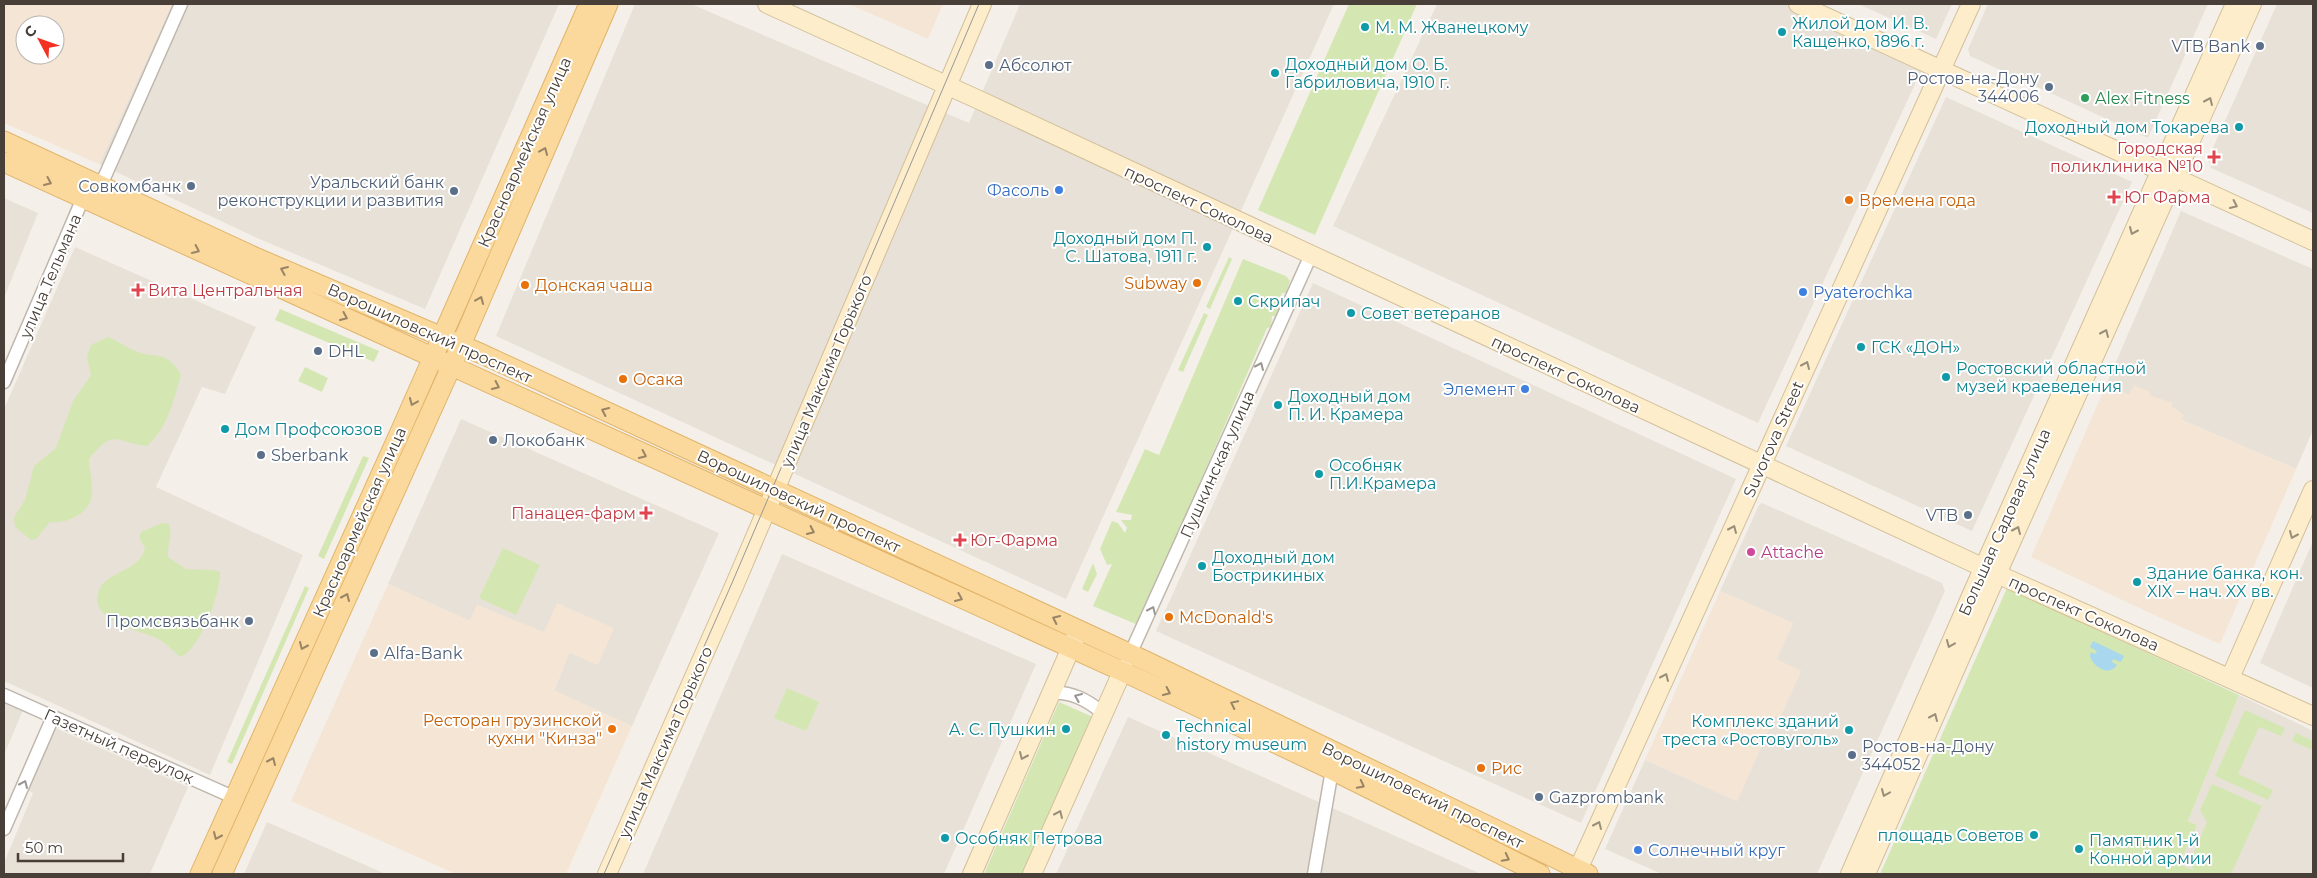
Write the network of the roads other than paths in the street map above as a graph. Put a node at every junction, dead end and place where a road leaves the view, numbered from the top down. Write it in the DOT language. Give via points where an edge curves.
graph roads {
  1 [pos="180,4"];
  2 [pos="588,4"];
  3 [pos="608,4"];
  4 [pos="767,4"];
  5 [pos="982,4"];
  6 [pos="1798,4"];
  7 [pos="1971,4"];
  8 [pos="2235,4"];
  9 [pos="2252,4"];
  10 [pos="1941,70"];
  11 [pos="947,86"];
  12 [pos="4,141"];
  13 [pos="4,162"];
  14 [pos="2167,174"];
  15 [pos="101,185"];
  16 [pos="83,198"];
  17 [pos="2313,242"];
  18 [pos="1311,255"];
  19 [pos="442,337"];
  20 [pos="461,345"];
  21 [pos="433,357"];
  22 [pos="452,366"];
  23 [pos="4,382"];
  24 [pos="1762,465"];
  25 [pos="776,490"];
  26 [pos="2313,490"];
  27 [pos="766,511"];
  28 [pos="1990,571"];
  29 [pos="1079,630"];
  30 [pos="1070,648"];
  31 [pos="1132,655"];
  32 [pos="1122,672"];
  33 [pos="2230,678"];
  34 [pos="1050,693"];
  35 [pos="4,695"];
  36 [pos="1102,713"];
  37 [pos="2313,716"];
  38 [pos="53,717"];
  39 [pos="1332,770"];
  40 [pos="233,797"];
  41 [pos="4,829"];
  42 [pos="1580,873"];
  43 [pos="200,874"];
  44 [pos="222,874"];
  45 [pos="607,874"];
  46 [pos="972,874"];
  47 [pos="1032,874"];
  48 [pos="1314,874"];
  49 [pos="1540,874"];
  50 [pos="1850,874"];
  51 [pos="1866,874"];
  1 -- 15 [label="street"];
  2 -- 19 [label="main road, Красноармейская улица"];
  20 -- 3 [label="main road, Красноармейская улица, one-way"];
  4 -- 11 [label="main road, проспект Соколова"];
  5 -- 11 [label="main road, улица Максима Горького"];
  6 -- 10 [label="main road"];
  7 -- 10 [label="main road, Suvorova Street"];
  8 -- 14 [label="main road"];
  14 -- 9 [label="main road, one-way"];
  10 -- 14 [label="main road"];
  24 -- 10 [label="main road, Suvorova Street, one-way"];
  11 -- 18 [label="main road, проспект Соколова"];
  11 -- 25 [label="main road, улица Максима Горького"];
  12 -- 15 [label="main road, Ворошиловский проспект"];
  13 -- 16 [label="main road, Ворошиловский проспект, one-way"];
  14 -- 17 [label="main road, one-way"];
  14 -- 28 [label="main road, Большая Садовая улица"];
  19 -- 15 [label="main road, Ворошиловский проспект, one-way" via="257,258"];
  16 -- 21 [label="main road, Ворошиловский проспект, one-way"];
  16 -- 23 [label="street, улица Тельмана"];
  18 -- 24 [label="main road, проспект Соколова"];
  31 -- 18 [label="street, Пушкинская улица, one-way"];
  19 -- 20 [label="main road, Ворошиловский проспект"];
  19 -- 21 [label="main road, Красноармейская улица"];
  20 -- 22 [label="main road, Красноармейская улица"];
  25 -- 20 [label="main road, Ворошиловский проспект, one-way"];
  21 -- 22 [label="main road, Ворошиловский проспект"];
  21 -- 40 [label="main road, Красноармейская улица, one-way"];
  22 -- 27 [label="main road, Ворошиловский проспект, one-way"];
  44 -- 22 [label="main road, Красноармейская улица, one-way"];
  24 -- 28 [label="main road, проспект Соколова"];
  42 -- 24 [label="main road, Suvorova Street, one-way"];
  25 -- 27 [label="main road, улица Максима Горького"];
  29 -- 25 [label="main road, Ворошиловский проспект, one-way"];
  26 -- 33 [label="main road, one-way"];
  27 -- 30 [label="main road, Ворошиловский проспект, one-way"];
  27 -- 45 [label="main road, улица Максима Горького"];
  28 -- 33 [label="main road, проспект Соколова"];
  28 -- 50 [label="main road, Большая Садовая улица, one-way"];
  51 -- 28 [label="main road, Большая Садовая улица, one-way"];
  29 -- 30 [label="main road"];
  29 -- 31 [label="main road, Ворошиловский проспект"];
  30 -- 32 [label="main road, Ворошиловский проспект"];
  30 -- 34 [label="main road"];
  31 -- 32 [label="street, Пушкинская улица"];
  42 -- 31 [label="main road, Ворошиловский проспект, one-way"];
  32 -- 36 [label="main road"];
  32 -- 39 [label="main road, Ворошиловский проспект, one-way"];
  33 -- 37 [label="main road, проспект Соколова"];
  36 -- 34 [label="street, one-way" via="1081,698 1061,692"];
  34 -- 46 [label="main road, one-way"];
  35 -- 38 [label="street, Газетный переулок"];
  47 -- 36 [label="main road, one-way"];
  38 -- 40 [label="street, Газетный переулок"];
  41 -- 38 [label="street, one-way"];
  39 -- 48 [label="street"];
  39 -- 49 [label="main road, Ворошиловский проспект, one-way"];
  40 -- 43 [label="main road, Красноармейская улица, one-way"];
}
